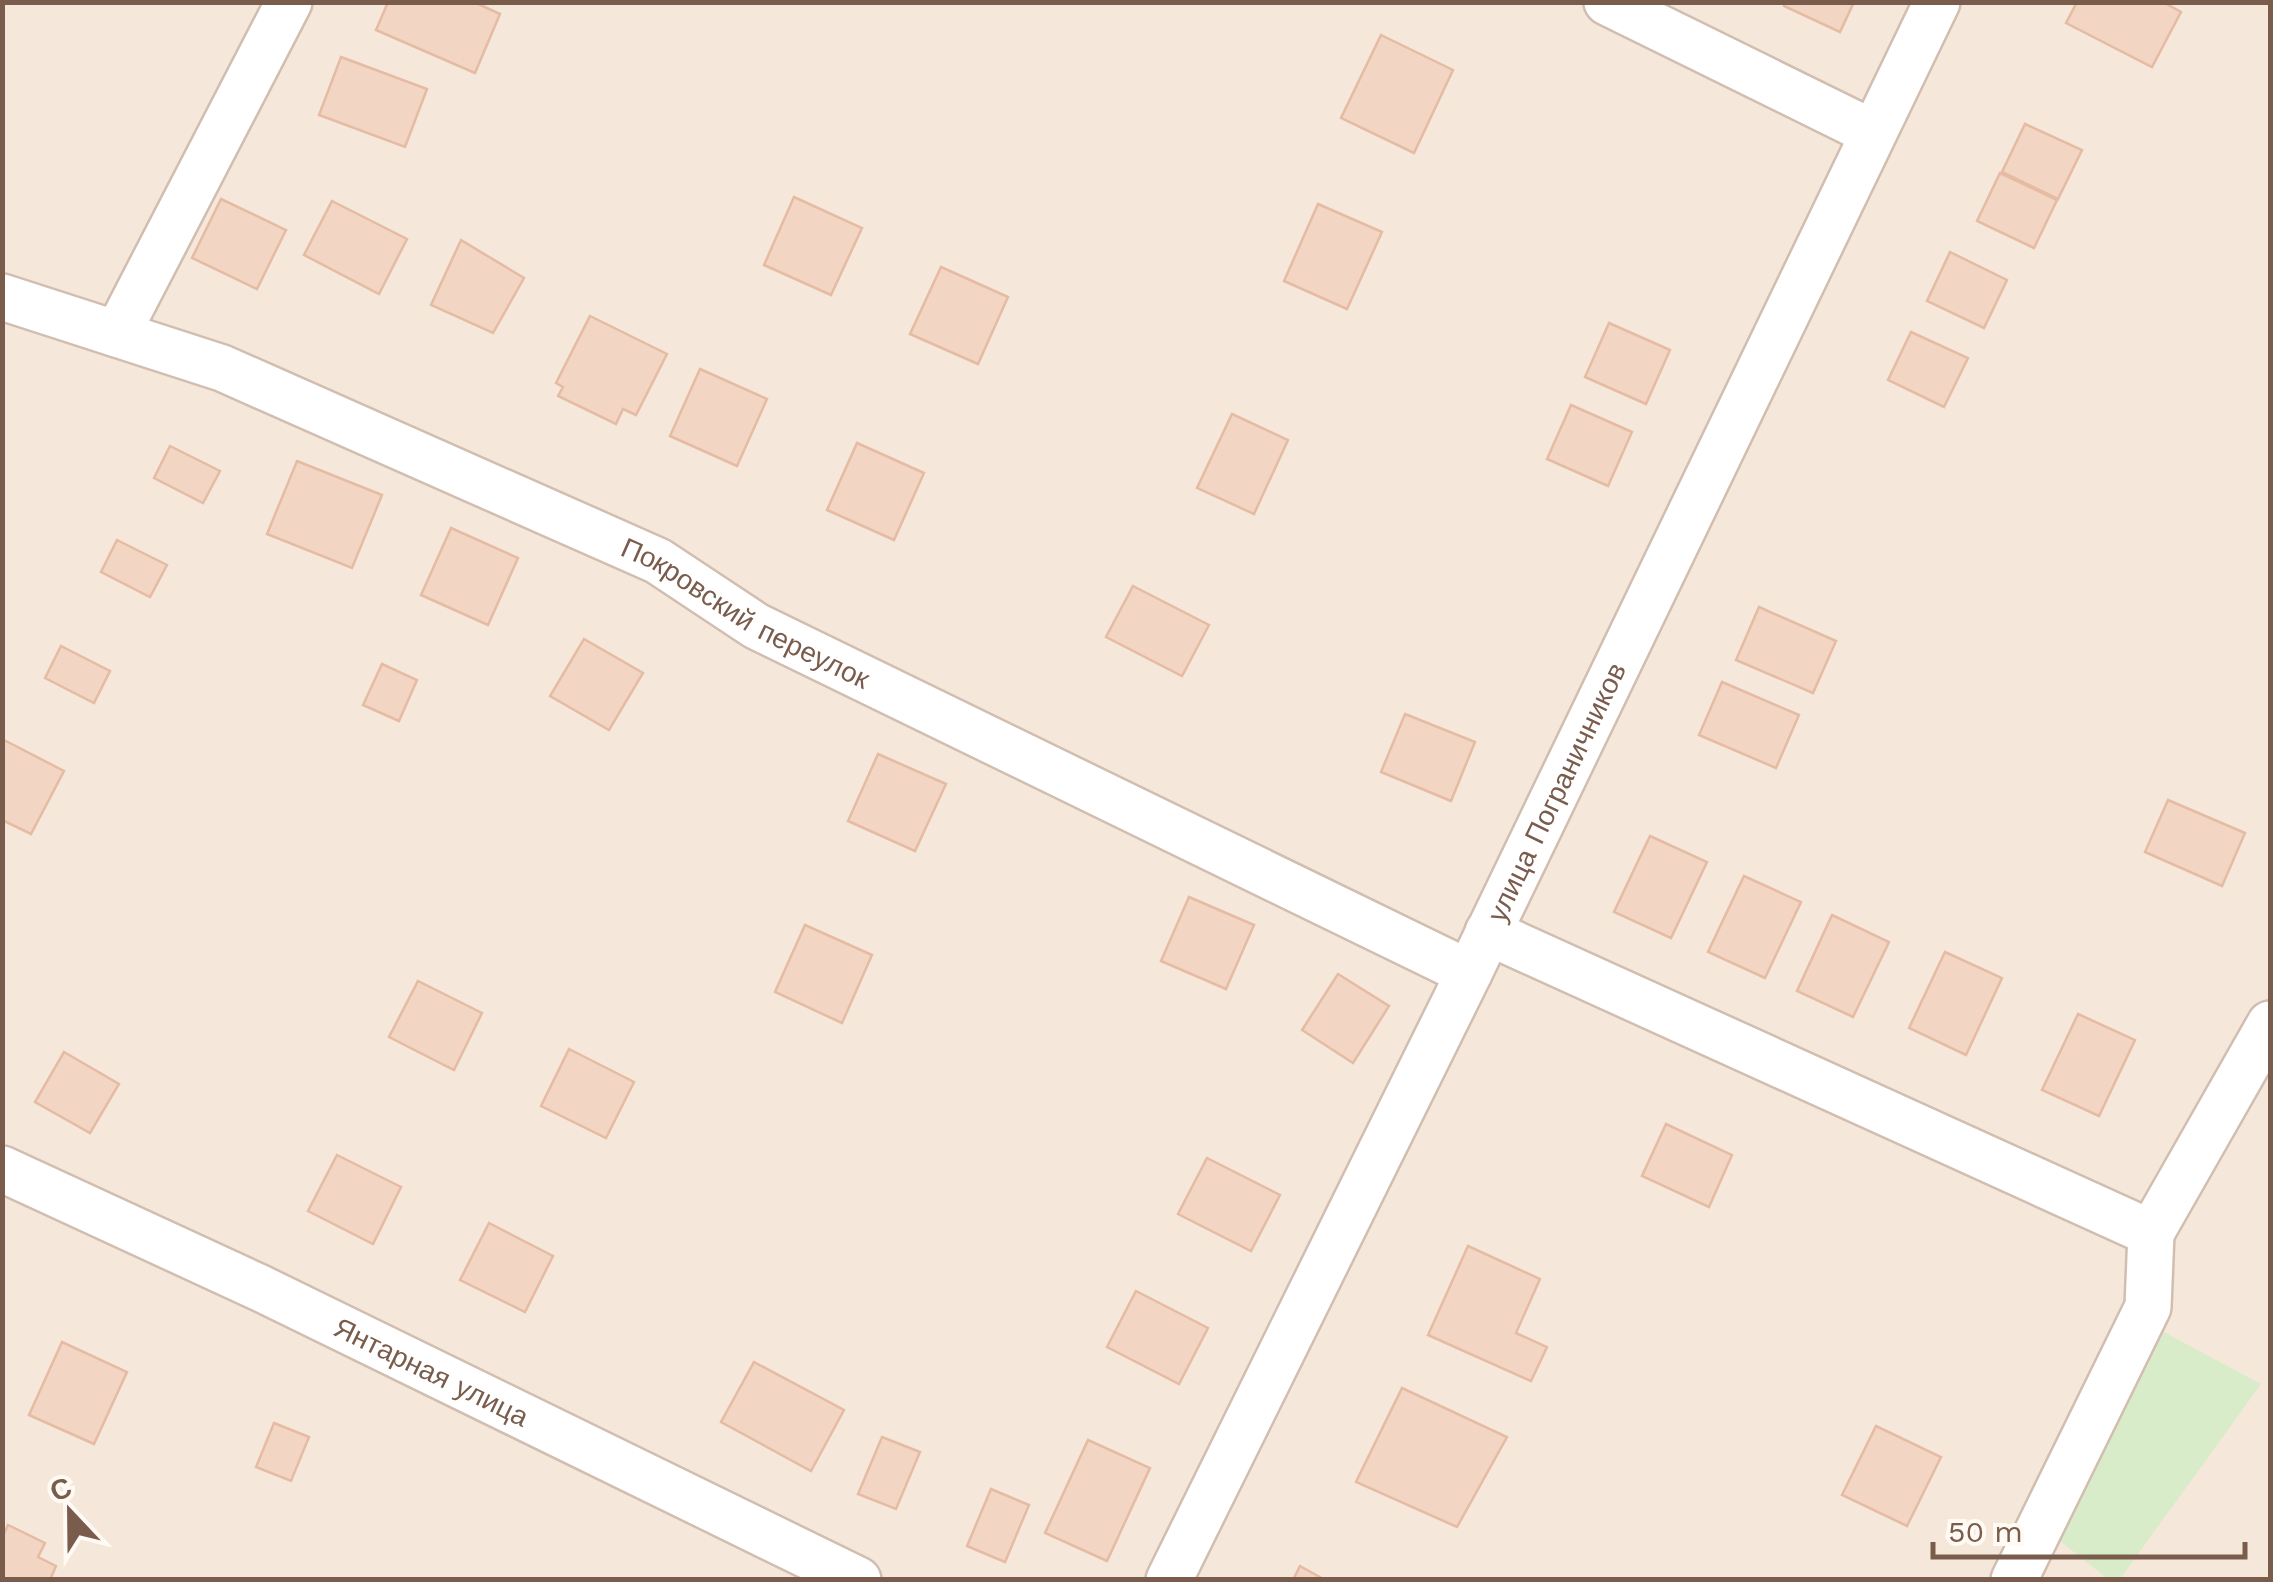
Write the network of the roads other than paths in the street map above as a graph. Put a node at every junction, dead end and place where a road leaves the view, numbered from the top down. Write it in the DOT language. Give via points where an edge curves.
graph roads {
  1 [pos="289,2"];
  2 [pos="1607,2"];
  3 [pos="1938,2"];
  4 [pos="1873,133"];
  5 [pos="2,296"];
  6 [pos="117,334"];
  7 [pos="1488,932"];
  8 [pos="1469,973"];
  9 [pos="2270,1024"];
  10 [pos="2,1168"];
  11 [pos="2151,1233"];
  12 [pos="858,1580"];
  13 [pos="1169,1580"];
  14 [pos="2014,1580"];
  1 -- 6 [label="street"];
  2 -- 4 [label="street"];
  3 -- 4 [label="street, улица Пограничников"];
  4 -- 7 [label="street, улица Пограничников"];
  5 -- 6 [label="street, Покровский переулок"];
  6 -- 8 [label="street, Покровский переулок" via="222,368 658,561 756,626"];
  7 -- 8 [label="street, улица Пограничников"];
  7 -- 11 [label="street"];
  8 -- 13 [label="street, улица Пограничников"];
  9 -- 11 [label="street"];
  10 -- 12 [label="street, Янтарная улица"];
  11 -- 14 [label="street" via="2148,1307"];
}
